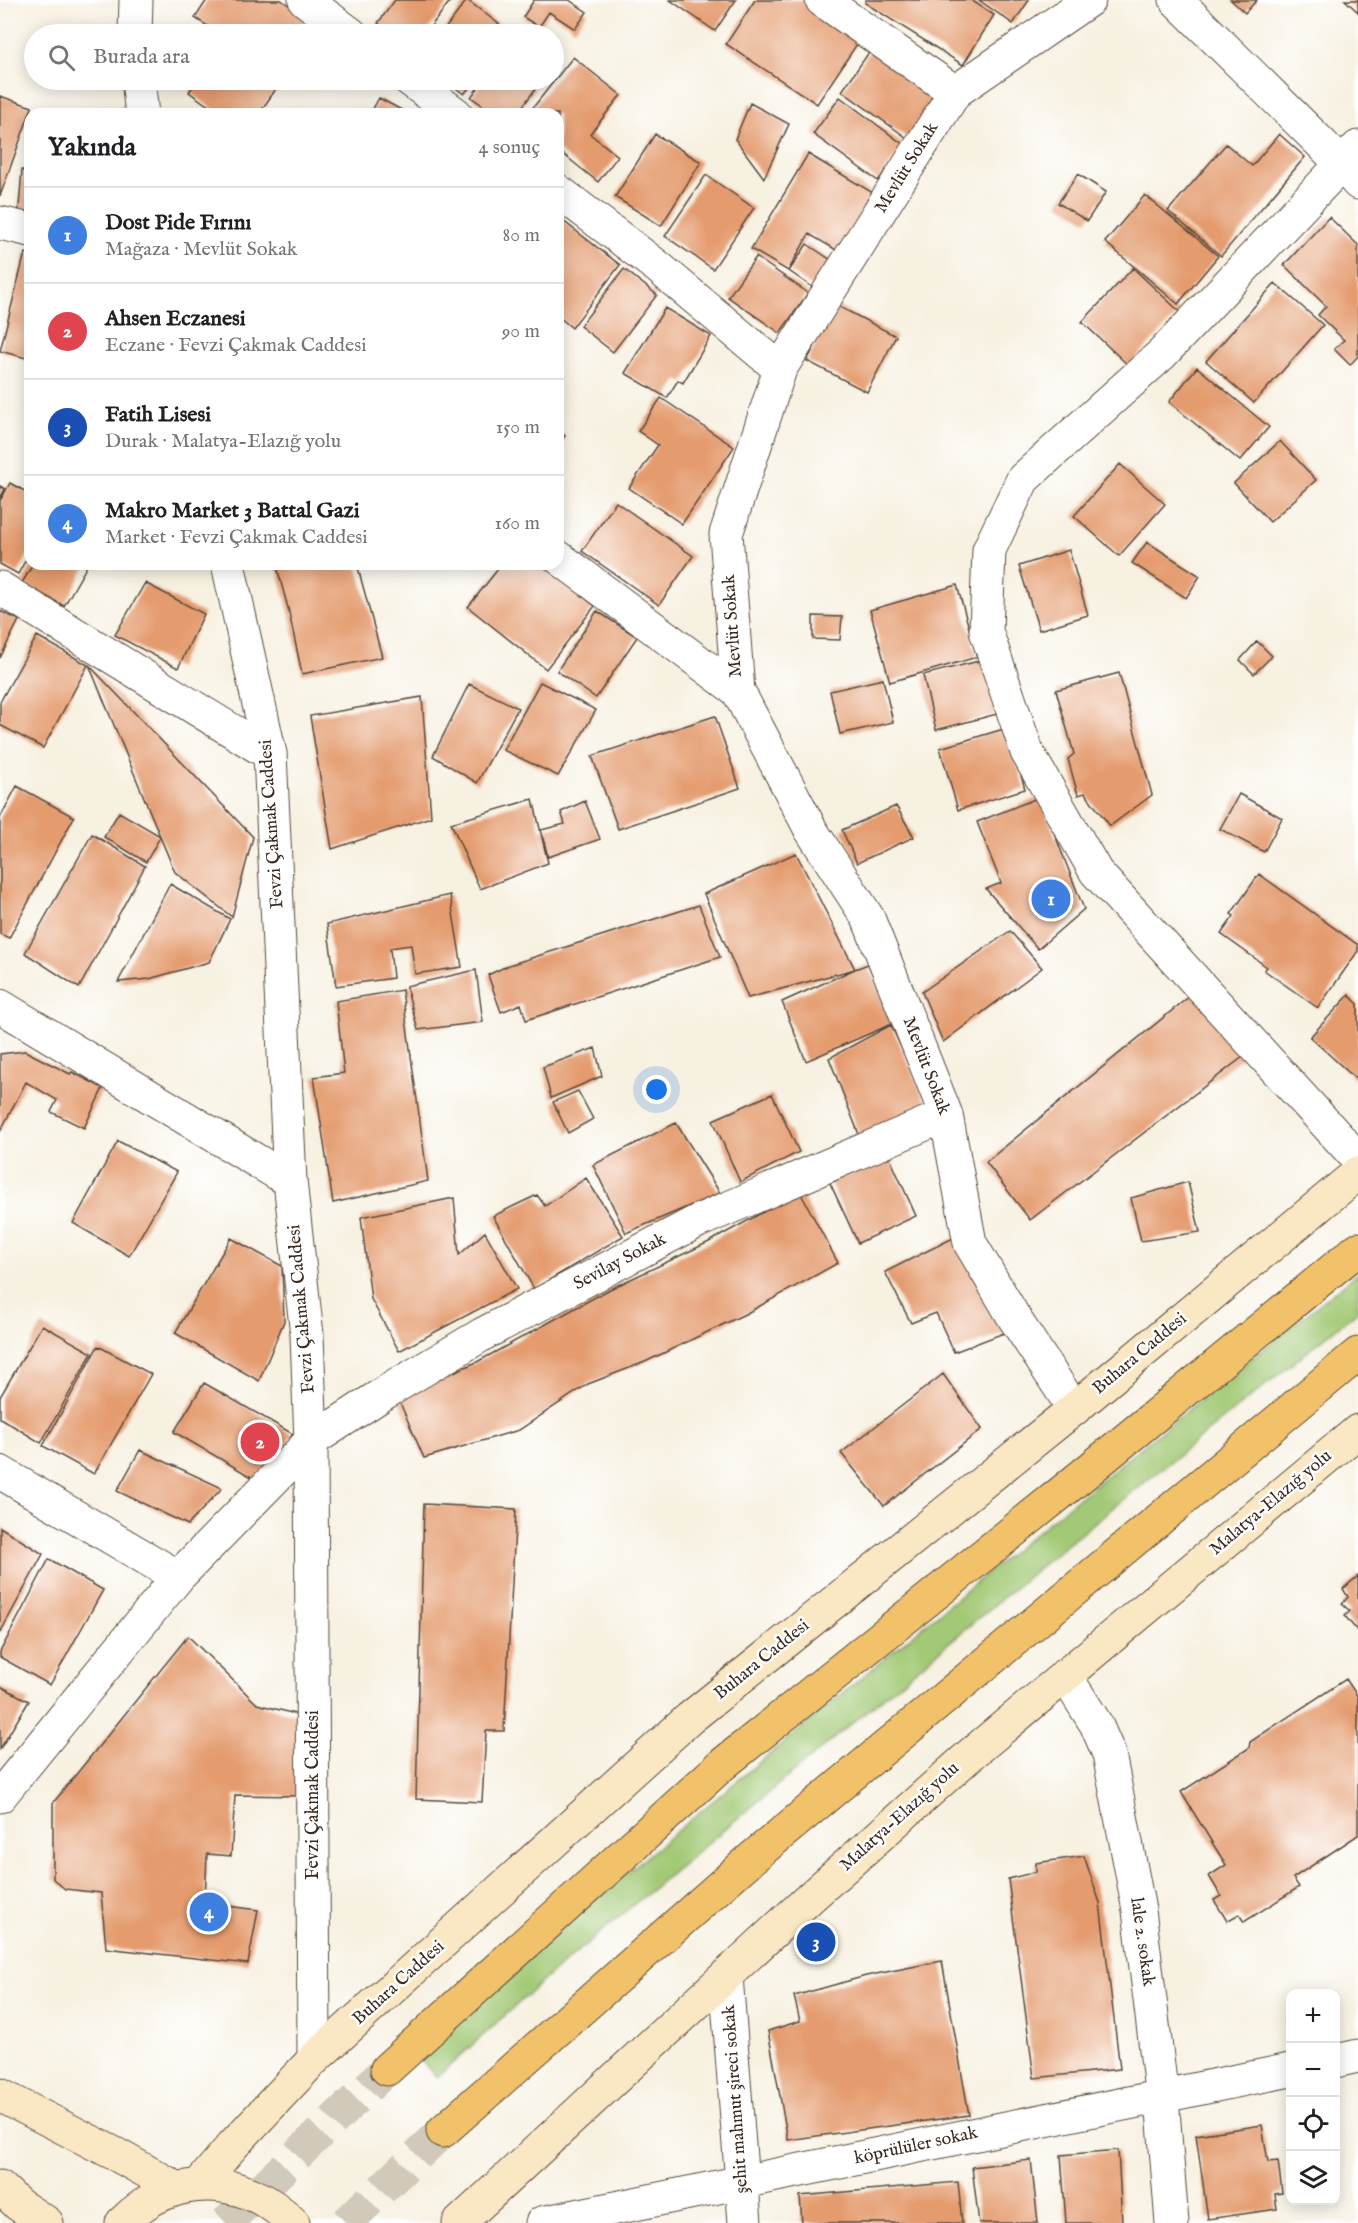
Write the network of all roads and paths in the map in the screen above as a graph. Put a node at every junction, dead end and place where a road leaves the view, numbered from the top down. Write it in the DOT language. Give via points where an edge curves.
graph roads {
  1 [pos="136,0"];
  2 [pos="305,0"];
  3 [pos="822,0"];
  4 [pos="1089,0"];
  5 [pos="1176,0"];
  6 [pos="135,24"];
  7 [pos="337,24"];
  8 [pos="139,90"];
  9 [pos="424,90"];
  10 [pos="955,92"];
  11 [pos="141,108"];
  12 [pos="448,108"];
  13 [pos="1353,165"];
  14 [pos="564,196"];
  15 [pos="0,223"];
  16 [pos="24,229"];
  17 [pos="780,369"];
  18 [pos="564,561"];
  19 [pos="229,570"];
  20 [pos="0,588"];
  21 [pos="738,691"];
  22 [pos="270,754"];
  23 [pos="0,1006"];
  24 [pos="946,1115"];
  25 [pos="1358,1159"];
  26 [pos="1358,1173"];
  27 [pos="290,1180"];
  28 [pos="1358,1249"];
  29 [pos="1358,1354"];
  30 [pos="1074,1409"];
  31 [pos="1358,1431"];
  32 [pos="311,1441"];
  33 [pos="0,1472"];
  34 [pos="177,1577"];
  35 [pos="1065,1675"];
  36 [pos="0,1796"];
  37 [pos="726,1976"];
  38 [pos="1358,2056"];
  39 [pos="315,2060"];
  40 [pos="1340,2060"];
  41 [pos="387,2069"];
  42 [pos="1286,2071"];
  43 [pos="0,2095"];
  44 [pos="1162,2098"];
  45 [pos="443,2131"];
  46 [pos="742,2182"];
  47 [pos="0,2187"];
  48 [pos="188,2187"];
  49 [pos="46,2223"];
  50 [pos="122,2223"];
  51 [pos="293,2223"];
  52 [pos="459,2223"];
  53 [pos="542,2223"];
  54 [pos="745,2223"];
  55 [pos="1172,2223"];
  1 -- 6 [label="street"];
  2 -- 7 [label="street"];
  3 -- 10 [label="street"];
  4 -- 10 [label="street, Mevlüt Sokak"];
  5 -- 13 [label="street"];
  8 -- 11 [label="street"];
  9 -- 12 [label="street"];
  10 -- 17 [label="street, Mevlüt Sokak"];
  13 -- 25 [label="street" via="1162,354 1023,479 989,550 986,630 1027,752 1096,872"];
  14 -- 17 [label="street" via="658,267"];
  15 -- 16 [label="street"];
  17 -- 21 [label="street, Mevlüt Sokak" via="726,534"];
  18 -- 21 [label="street"];
  19 -- 22 [label="street, Fevzi Çakmak Caddesi"];
  20 -- 22 [label="street"];
  21 -- 24 [label="street, Mevlüt Sokak" via="810,830 868,918"];
  22 -- 27 [label="street, Fevzi Çakmak Caddesi"];
  23 -- 27 [label="street"];
  24 -- 30 [label="street, Mevlüt Sokak" via="970,1243"];
  24 -- 32 [label="street, Sevilay Sokak" via="698,1221 483,1334"];
  26 -- 30 [label="main road, Buhara Caddesi"];
  27 -- 32 [label="street, Fevzi Çakmak Caddesi" via="307,1335"];
  28 -- 41 [label="highway" via="723,1764"];
  29 -- 45 [label="highway" via="752,1858"];
  30 -- 39 [label="main road, Buhara Caddesi" via="690,1718"];
  31 -- 35 [label="main road, Malatya-Elazığ yolu"];
  32 -- 34 [label="street, Sevilay Sokak"];
  32 -- 39 [label="street, Fevzi Çakmak Caddesi"];
  33 -- 34 [label="street"];
  34 -- 36 [label="street, Sevilay Sokak"];
  35 -- 37 [label="main road, Malatya-Elazığ yolu" via="960,1763"];
  35 -- 44 [label="street, lale 2. sokak" via="1108,1754 1139,1910"];
  37 -- 46 [label="street, şehit mahmut şireci sokak"];
  37 -- 52 [label="main road, Malatya-Elazığ yolu"];
  38 -- 40 [label="street"];
  39 -- 48 [label="main road, Buhara Caddesi"];
  42 -- 44 [label="street, köprülüler sokak"];
  43 -- 48 [label="main road"];
  44 -- 46 [label="street, köprülüler sokak"];
  44 -- 55 [label="street, lale 2. sokak"];
  46 -- 53 [label="street, köprülüler sokak"];
  46 -- 54 [label="street, şehit mahmut şireci sokak"];
  47 -- 49 [label="main road"];
  48 -- 50 [label="main road" via="158,2196"];
  48 -- 51 [label="main road" via="221,2185 252,2194 280,2210"];
}
